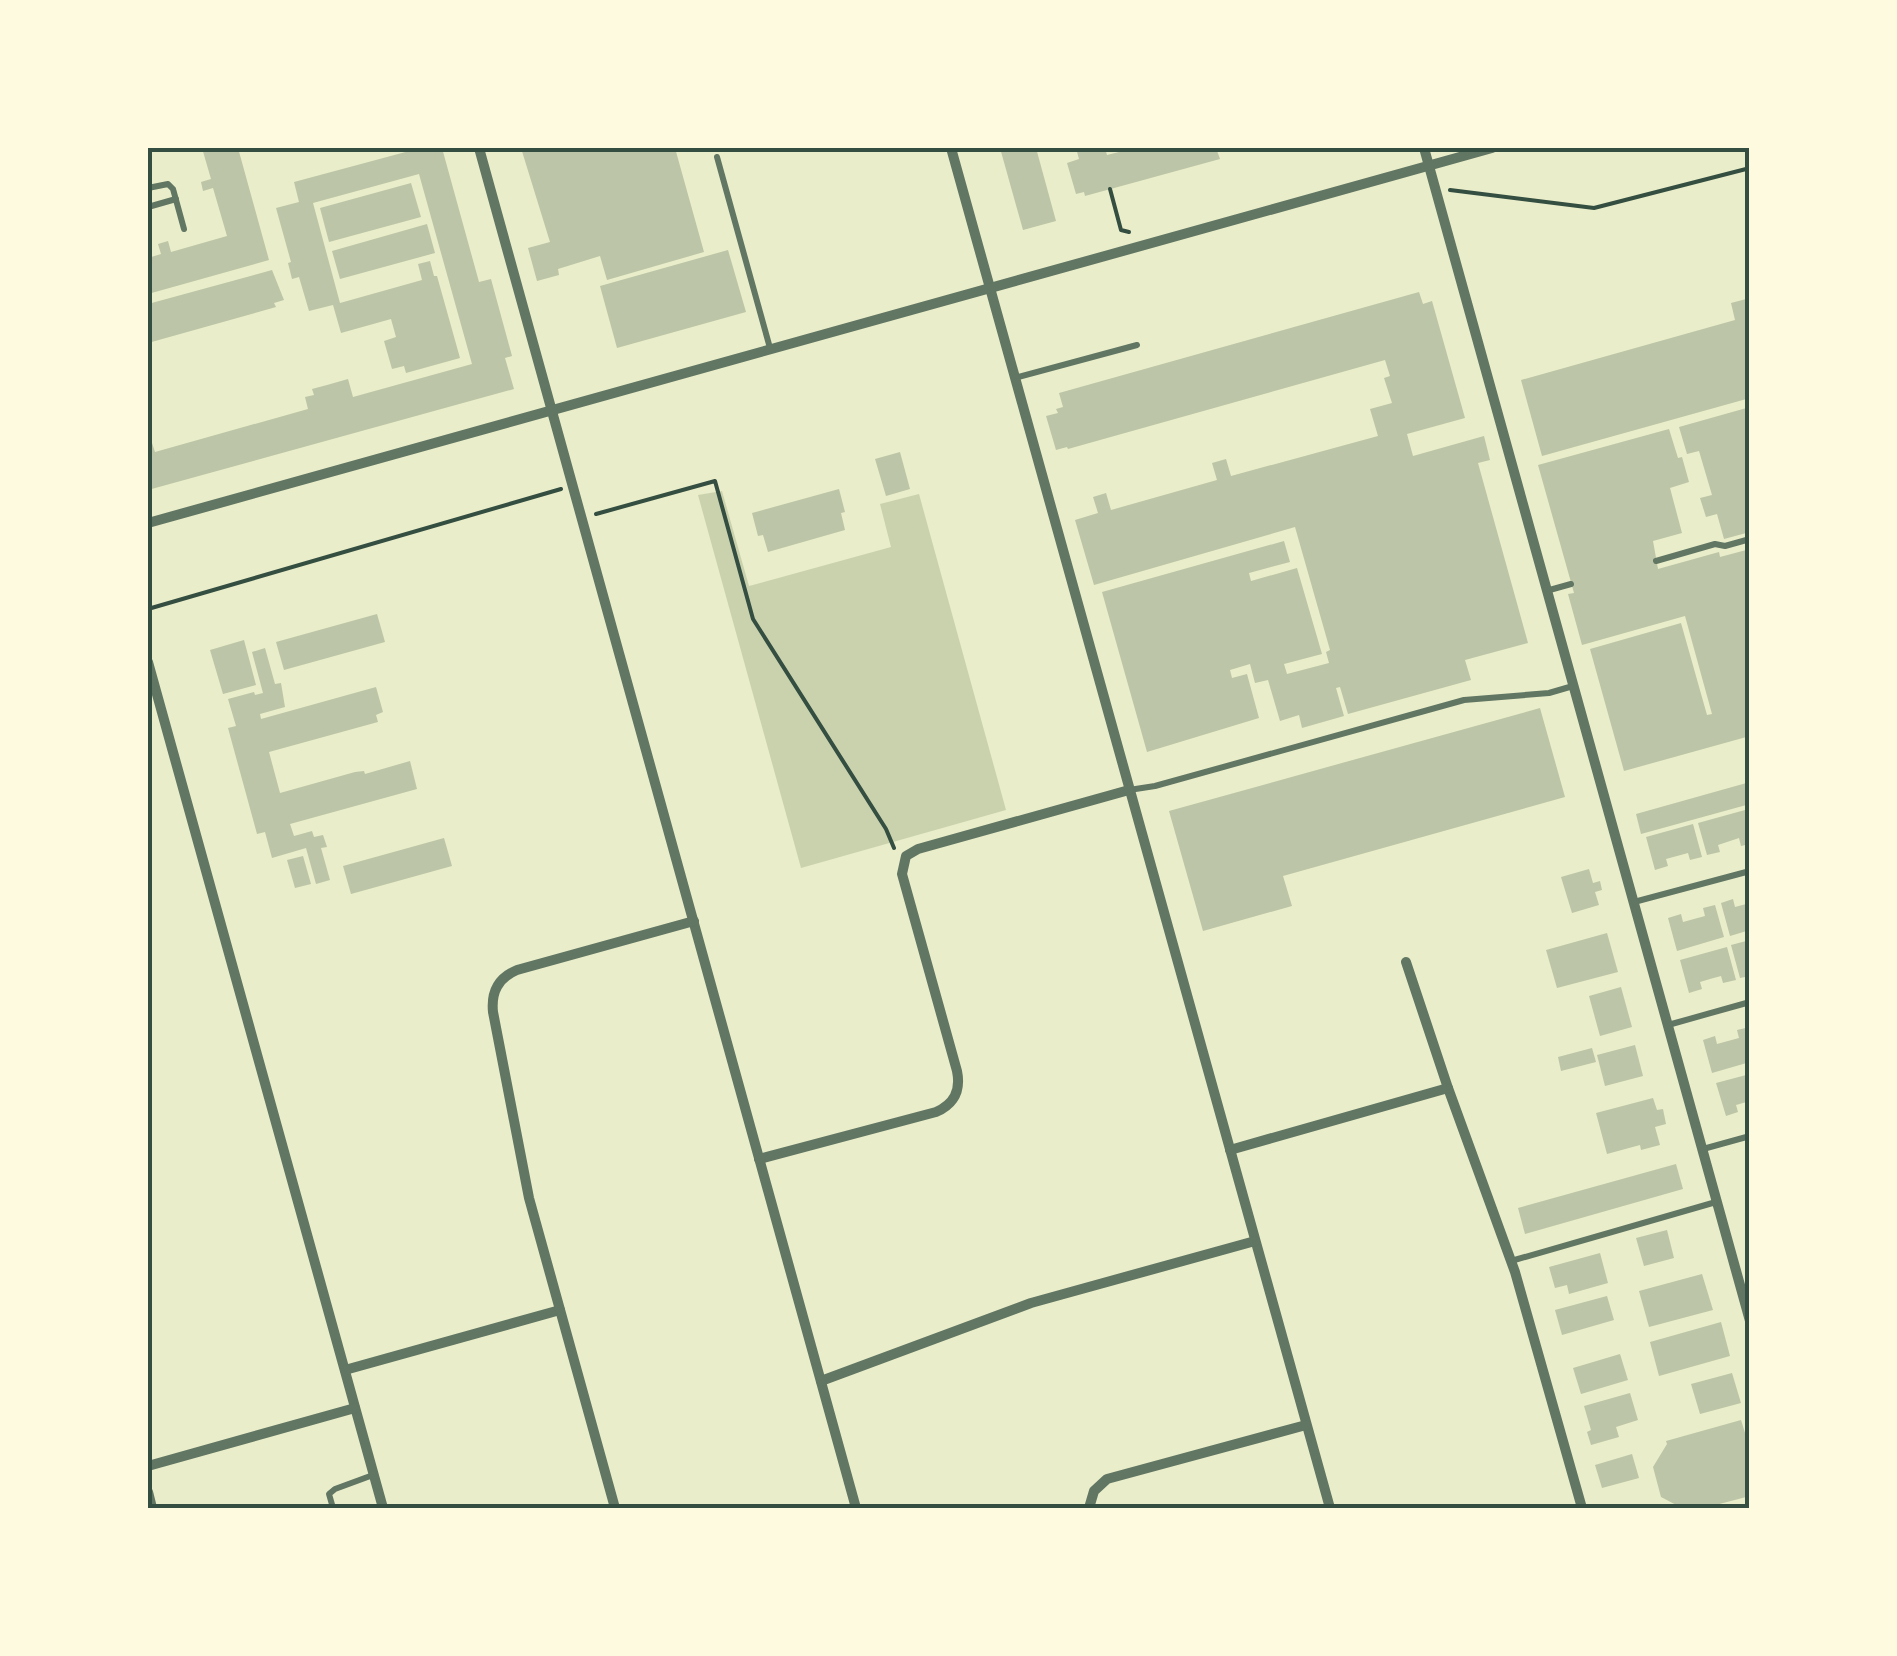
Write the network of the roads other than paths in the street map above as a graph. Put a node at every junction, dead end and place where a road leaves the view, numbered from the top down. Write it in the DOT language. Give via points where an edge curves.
graph roads {
  1 [pos="478,148"];
  2 [pos="951,148"];
  3 [pos="1424,148"];
  4 [pos="1492,148"];
  5 [pos="717,157"];
  6 [pos="1428,165"];
  7 [pos="148,188"];
  8 [pos="176,199"];
  9 [pos="148,207"];
  10 [pos="184,228"];
  11 [pos="990,287"];
  12 [pos="1137,345"];
  13 [pos="770,348"];
  14 [pos="1015,378"];
  15 [pos="551,410"];
  16 [pos="148,523"];
  17 [pos="1750,539"];
  18 [pos="1656,561"];
  19 [pos="1572,584"];
  20 [pos="1546,591"];
  21 [pos="148,662"];
  22 [pos="1573,686"];
  23 [pos="1129,790"];
  24 [pos="1750,871"];
  25 [pos="1632,902"];
  26 [pos="694,922"];
  27 [pos="1406,962"];
  28 [pos="1750,1002"];
  29 [pos="1667,1025"];
  30 [pos="1448,1088"];
  31 [pos="1750,1136"];
  32 [pos="1230,1150"];
  33 [pos="1702,1150"];
  34 [pos="760,1160"];
  35 [pos="1716,1202"];
  36 [pos="1255,1241"];
  37 [pos="1511,1261"];
  38 [pos="560,1310"];
  39 [pos="1750,1321"];
  40 [pos="345,1370"];
  41 [pos="821,1381"];
  42 [pos="355,1408"];
  43 [pos="1306,1425"];
  44 [pos="148,1466"];
  45 [pos="374,1474"];
  46 [pos="148,1492"];
  47 [pos="152,1508"];
  48 [pos="333,1508"];
  49 [pos="383,1508"];
  50 [pos="615,1508"];
  51 [pos="856,1508"];
  52 [pos="1089,1508"];
  53 [pos="1330,1508"];
  54 [pos="1582,1508"];
  1 -- 15 [label="street"];
  2 -- 11 [label="street"];
  3 -- 6 [label="street"];
  4 -- 6 [label="street"];
  5 -- 13 [label="lane"];
  6 -- 11 [label="street"];
  6 -- 20 [label="street"];
  7 -- 8 [label="lane" via="168,184"];
  8 -- 9 [label="lane"];
  8 -- 10 [label="lane"];
  11 -- 13 [label="street"];
  11 -- 14 [label="street"];
  12 -- 14 [label="lane"];
  13 -- 15 [label="street"];
  14 -- 23 [label="street"];
  15 -- 16 [label="street"];
  15 -- 26 [label="street"];
  17 -- 18 [label="lane"];
  19 -- 20 [label="lane"];
  20 -- 22 [label="street"];
  21 -- 40 [label="street"];
  22 -- 23 [label="lane" via="1464,700"];
  22 -- 25 [label="street"];
  23 -- 32 [label="street"];
  23 -- 34 [label="street" via="906,856 902,874 957,1071 955,1098 936,1112"];
  24 -- 25 [label="lane"];
  25 -- 29 [label="street"];
  26 -- 34 [label="street"];
  26 -- 38 [label="street" via="517,970 495,990 493,1012 530,1198"];
  27 -- 30 [label="street"];
  28 -- 29 [label="lane"];
  29 -- 33 [label="street"];
  30 -- 32 [label="street"];
  30 -- 37 [label="street"];
  31 -- 33 [label="lane"];
  32 -- 36 [label="street"];
  33 -- 35 [label="street"];
  34 -- 41 [label="street"];
  35 -- 37 [label="lane"];
  35 -- 39 [label="street"];
  36 -- 41 [label="street" via="1031,1303"];
  36 -- 43 [label="street"];
  37 -- 54 [label="street"];
  38 -- 40 [label="street"];
  38 -- 50 [label="street"];
  40 -- 42 [label="street"];
  41 -- 51 [label="street"];
  42 -- 44 [label="street"];
  42 -- 45 [label="street"];
  43 -- 52 [label="street" via="1107,1478"];
  43 -- 53 [label="street"];
  45 -- 48 [label="lane" via="328,1494"];
  45 -- 49 [label="street"];
  46 -- 47 [label="street"];
}
